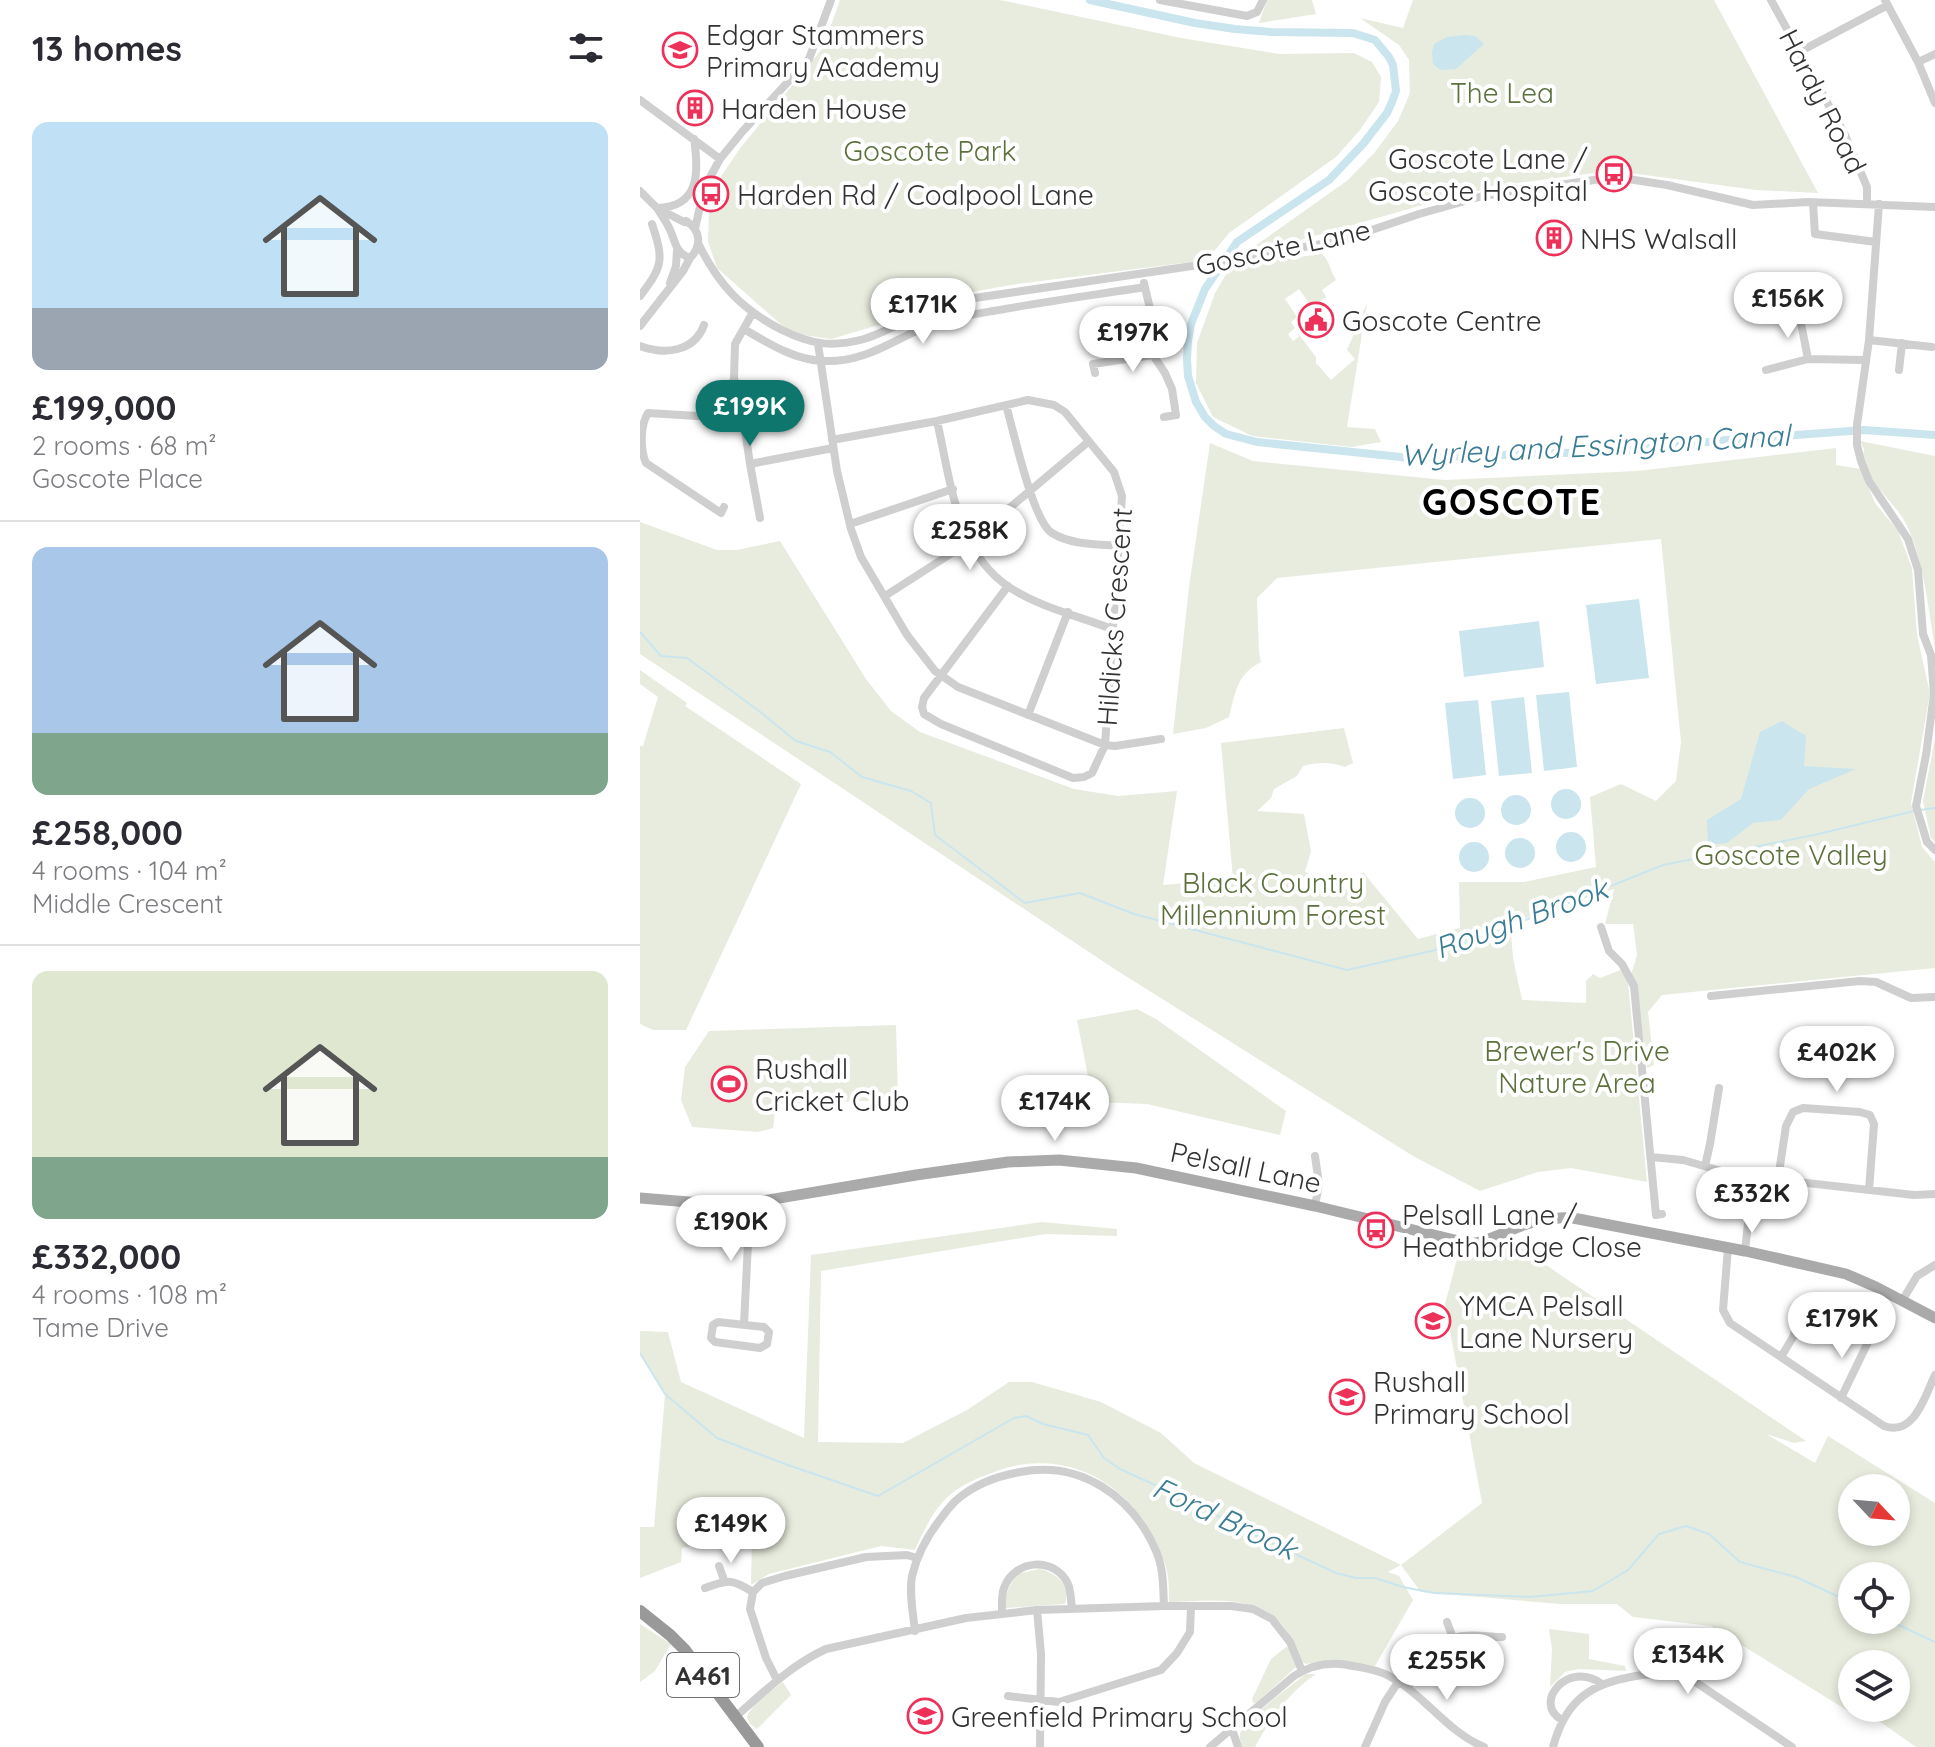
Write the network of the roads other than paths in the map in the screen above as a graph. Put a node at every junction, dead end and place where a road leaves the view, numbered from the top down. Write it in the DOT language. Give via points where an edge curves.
graph roads {
  1 [pos="831,0"];
  2 [pos="1160,0"];
  3 [pos="1263,0"];
  4 [pos="1771,0"];
  5 [pos="1886,2"];
  6 [pos="1799,52"];
  7 [pos="1935,54"];
  8 [pos="1918,62"];
  9 [pos="640,100"];
  10 [pos="1935,103"];
  11 [pos="694,139"];
  12 [pos="720,159"];
  13 [pos="640,191"];
  14 [pos="701,202"];
  15 [pos="1813,203"];
  16 [pos="1867,204"];
  17 [pos="1879,204"];
  18 [pos="1935,207"];
  19 [pos="657,208"];
  20 [pos="685,222"];
  21 [pos="652,224"];
  22 [pos="695,229"];
  23 [pos="673,235"];
  24 [pos="1876,242"];
  25 [pos="698,243"];
  26 [pos="677,249"];
  27 [pos="691,258"];
  28 [pos="709,266"];
  29 [pos="1142,274"];
  30 [pos="653,279"];
  31 [pos="1145,287"];
  32 [pos="668,288"];
  33 [pos="1022,290"];
  34 [pos="640,296"];
  35 [pos="1025,305"];
  36 [pos="1799,313"];
  37 [pos="752,314"];
  38 [pos="704,325"];
  39 [pos="640,326"];
  40 [pos="744,329"];
  41 [pos="1869,340"];
  42 [pos="1902,343"];
  43 [pos="818,344"];
  44 [pos="640,346"];
  45 [pos="1932,347"];
  46 [pos="1153,355"];
  47 [pos="1808,359"];
  48 [pos="1865,360"];
  49 [pos="820,361"];
  50 [pos="1766,370"];
  51 [pos="1899,370"];
  52 [pos="1095,373"];
  53 [pos="734,379"];
  54 [pos="1006,405"];
  55 [pos="1164,417"];
  56 [pos="937,421"];
  57 [pos="1088,442"];
  58 [pos="833,444"];
  59 [pos="750,464"];
  60 [pos="953,489"];
  61 [pos="1029,491"];
  62 [pos="724,507"];
  63 [pos="760,518"];
  64 [pos="850,524"];
  65 [pos="969,542"];
  66 [pos="1119,546"];
  67 [pos="1008,586"];
  68 [pos="885,596"];
  69 [pos="1068,612"];
  70 [pos="1112,629"];
  71 [pos="941,676"];
  72 [pos="1028,715"];
  73 [pos="1161,739"];
  74 [pos="1105,745"];
  75 [pos="1935,850"];
  76 [pos="1601,927"];
  77 [pos="1711,996"];
  78 [pos="1935,997"];
  79 [pos="1719,1088"];
  80 [pos="1315,1156"];
  81 [pos="1651,1157"];
  82 [pos="1705,1166"];
  83 [pos="1331,1168"];
  84 [pos="1318,1170"];
  85 [pos="1753,1177"];
  86 [pos="1778,1179"];
  87 [pos="1869,1190"];
  88 [pos="1935,1194"];
  89 [pos="640,1198"];
  90 [pos="750,1203"];
  91 [pos="1315,1206"];
  92 [pos="1662,1214"];
  93 [pos="1728,1248"];
  94 [pos="1745,1251"];
  95 [pos="1935,1265"];
  96 [pos="1902,1301"];
  97 [pos="1818,1312"];
  98 [pos="1935,1318"];
  99 [pos="744,1324"];
  100 [pos="1862,1331"];
  101 [pos="1781,1357"];
  102 [pos="1935,1375"];
  103 [pos="1841,1398"];
  104 [pos="917,1558"];
  105 [pos="719,1566"];
  106 [pos="724,1580"];
  107 [pos="705,1588"];
  108 [pos="753,1592"];
  109 [pos="1164,1606"];
  110 [pos="1191,1606"];
  111 [pos="1072,1609"];
  112 [pos="1037,1610"];
  113 [pos="640,1611"];
  114 [pos="1002,1614"];
  115 [pos="1447,1622"];
  116 [pos="915,1631"];
  117 [pos="1502,1637"];
  118 [pos="1453,1638"];
  119 [pos="1302,1671"];
  120 [pos="777,1680"];
  121 [pos="1398,1682"];
  122 [pos="1602,1684"];
  123 [pos="1407,1687"];
  124 [pos="1008,1696"];
  125 [pos="1040,1700"];
  126 [pos="735,1717"];
  127 [pos="1562,1720"];
  128 [pos="1232,1729"];
  129 [pos="1464,1742"];
  130 [pos="758,1747"];
  131 [pos="1040,1747"];
  132 [pos="1210,1747"];
  133 [pos="1238,1747"];
  134 [pos="1365,1747"];
  135 [pos="1484,1747"];
  136 [pos="1553,1747"];
  137 [pos="1792,1747"];
  1 -- 12 [label="street" via="809,59"];
  2 -- 3 [label="street" via="1247,16 1257,12"];
  4 -- 6 [label="street, Hardy Road"];
  5 -- 6 [label="street"];
  5 -- 8 [label="street"];
  6 -- 16 [label="street, Hardy Road" via="1845,135 1867,187"];
  7 -- 8 [label="street"];
  8 -- 10 [label="street"];
  9 -- 11 [label="street"];
  11 -- 12 [label="street"];
  11 -- 19 [label="street" via="697,164 691,193 670,208"];
  12 -- 14 [label="street"];
  13 -- 19 [label="street"];
  14 -- 20 [label="street"];
  14 -- 22 [label="street"];
  15 -- 16 [label="street, Goscote Lane"];
  15 -- 24 [label="street" via="1815,234"];
  15 -- 29 [label="street, Goscote Lane" via="1753,205 1615,177 1483,196 1339,241"];
  16 -- 17 [label="street, Goscote Lane"];
  17 -- 18 [label="street, Goscote Lane"];
  17 -- 24 [label="street"];
  19 -- 20 [label="street"];
  19 -- 23 [label="street"];
  20 -- 22 [label="street"];
  20 -- 23 [label="street"];
  21 -- 30 [label="street" via="660,247"];
  22 -- 25 [label="street"];
  23 -- 26 [label="street"];
  24 -- 41 [label="street"];
  25 -- 27 [label="street"];
  25 -- 28 [label="street, Goscote Lane"];
  26 -- 27 [label="street"];
  26 -- 32 [label="street"];
  27 -- 28 [label="street, Goscote Lane"];
  27 -- 32 [label="street"];
  28 -- 37 [label="street, Goscote Lane"];
  29 -- 31 [label="street"];
  29 -- 33 [label="street, Goscote Lane"];
  30 -- 32 [label="street"];
  30 -- 34 [label="street"];
  31 -- 35 [label="street"];
  31 -- 46 [label="street"];
  32 -- 39 [label="street"];
  33 -- 35 [label="street"];
  33 -- 43 [label="street, Goscote Lane" via="933,308 865,338"];
  35 -- 49 [label="street" via="940,322 859,358"];
  36 -- 47 [label="street"];
  37 -- 40 [label="street"];
  37 -- 43 [label="street, Goscote Lane"];
  38 -- 44 [label="street" via="693,342 676,350"];
  40 -- 49 [label="street" via="781,349"];
  40 -- 53 [label="street" via="735,344"];
  41 -- 42 [label="street"];
  41 -- 48 [label="street"];
  42 -- 45 [label="street"];
  42 -- 51 [label="street"];
  43 -- 49 [label="street"];
  46 -- 52 [label="street" via="1093,364"];
  46 -- 55 [label="street" via="1175,405 1176,415"];
  47 -- 48 [label="street"];
  47 -- 50 [label="street"];
  48 -- 75 [label="street" via="1857,425 1861,461 1908,539 1931,655 1934,694 1916,806 1927,842"];
  49 -- 58 [label="street"];
  53 -- 59 [label="street"];
  53 -- 62 [label="street" via="708,414 648,413 641,427 640,452 646,463 721,513"];
  54 -- 56 [label="street, Hildicks Crescent"];
  54 -- 57 [label="street, Hildicks Crescent" via="1028,400 1054,405"];
  54 -- 61 [label="street"];
  56 -- 58 [label="street, Hildicks Crescent"];
  56 -- 60 [label="street"];
  57 -- 61 [label="street"];
  57 -- 66 [label="street, Hildicks Crescent" via="1119,484"];
  58 -- 59 [label="street, Hildicks Crescent"];
  58 -- 64 [label="street"];
  59 -- 63 [label="street"];
  60 -- 64 [label="street"];
  60 -- 65 [label="street"];
  61 -- 65 [label="street"];
  61 -- 66 [label="street" via="1047,531 1075,542"];
  64 -- 68 [label="street" via="861,557"];
  65 -- 67 [label="street"];
  65 -- 68 [label="street"];
  66 -- 70 [label="street, Hildicks Crescent"];
  67 -- 69 [label="street"];
  67 -- 71 [label="street"];
  68 -- 71 [label="street" via="907,635"];
  69 -- 70 [label="street"];
  69 -- 72 [label="street"];
  70 -- 74 [label="street, Hildicks Crescent"];
  71 -- 72 [label="street"];
  71 -- 74 [label="street" via="924,698 924,714 1007,752 1073,778 1092,773"];
  72 -- 74 [label="street"];
  73 -- 74 [label="street"];
  76 -- 81 [label="street" via="1609,951 1634,986"];
  77 -- 78 [label="street" via="1860,981 1911,998"];
  79 -- 82 [label="street" via="1709,1120"];
  80 -- 84 [label="street"];
  81 -- 82 [label="street"];
  81 -- 92 [label="street" via="1656,1215"];
  82 -- 85 [label="street"];
  83 -- 84 [label="street"];
  84 -- 91 [label="street"];
  85 -- 86 [label="street"];
  85 -- 94 [label="street"];
  86 -- 87 [label="street"];
  86 -- 87 [label="street" via="1793,1112 1860,1112 1870,1115 1874,1124"];
  87 -- 88 [label="street"];
  89 -- 90 [label="main road, Pelsall Lane"];
  90 -- 91 [label="main road, Pelsall Lane" via="1008,1162 1059,1160 1136,1168"];
  90 -- 99 [label="street"];
  91 -- 93 [label="main road, Pelsall Lane" via="1471,1244 1552,1217"];
  93 -- 94 [label="main road"];
  93 -- 101 [label="street" via="1723,1310 1730,1323"];
  94 -- 96 [label="main road" via="1846,1274"];
  95 -- 96 [label="street" via="1917,1276"];
  96 -- 98 [label="main road"];
  97 -- 101 [label="street" via="1799,1311"];
  99 -- 99 [label="street" via="766,1328 765,1346 711,1338 715,1323"];
  100 -- 103 [label="street" via="1874,1337"];
  101 -- 103 [label="street"];
  102 -- 103 [label="street" via="1916,1414 1901,1428 1884,1426"];
  104 -- 108 [label="street" via="866,1557 774,1579"];
  104 -- 109 [label="street" via="925,1539 973,1487 1001,1475 1055,1469 1084,1476 1127,1506 1158,1553"];
  104 -- 116 [label="street" via="911,1588"];
  105 -- 106 [label="street"];
  106 -- 107 [label="street"];
  106 -- 108 [label="street"];
  108 -- 120 [label="street" via="752,1620"];
  109 -- 110 [label="street"];
  109 -- 111 [label="street"];
  110 -- 119 [label="street" via="1263,1613 1290,1642"];
  110 -- 125 [label="street" via="1190,1632 1161,1670 1059,1702"];
  111 -- 112 [label="street"];
  111 -- 114 [label="street" via="1068,1583 1039,1564 1010,1577"];
  112 -- 114 [label="street"];
  112 -- 125 [label="street"];
  113 -- 126 [label="highway, A461" via="685,1650"];
  114 -- 116 [label="street"];
  115 -- 118 [label="street"];
  116 -- 120 [label="street" via="826,1649"];
  117 -- 118 [label="street"];
  118 -- 123 [label="street"];
  119 -- 121 [label="street" via="1336,1663 1379,1671"];
  119 -- 128 [label="street"];
  120 -- 126 [label="street"];
  121 -- 123 [label="street"];
  121 -- 134 [label="street"];
  122 -- 127 [label="street"];
  122 -- 127 [label="street" via="1576,1676 1564,1680 1551,1702"];
  122 -- 137 [label="street" via="1648,1673 1688,1677"];
  123 -- 129 [label="street"];
  124 -- 125 [label="street"];
  125 -- 131 [label="street"];
  126 -- 130 [label="highway, A461"];
  127 -- 136 [label="street"];
  128 -- 132 [label="street"];
  128 -- 133 [label="street"];
  129 -- 135 [label="street"];
}
